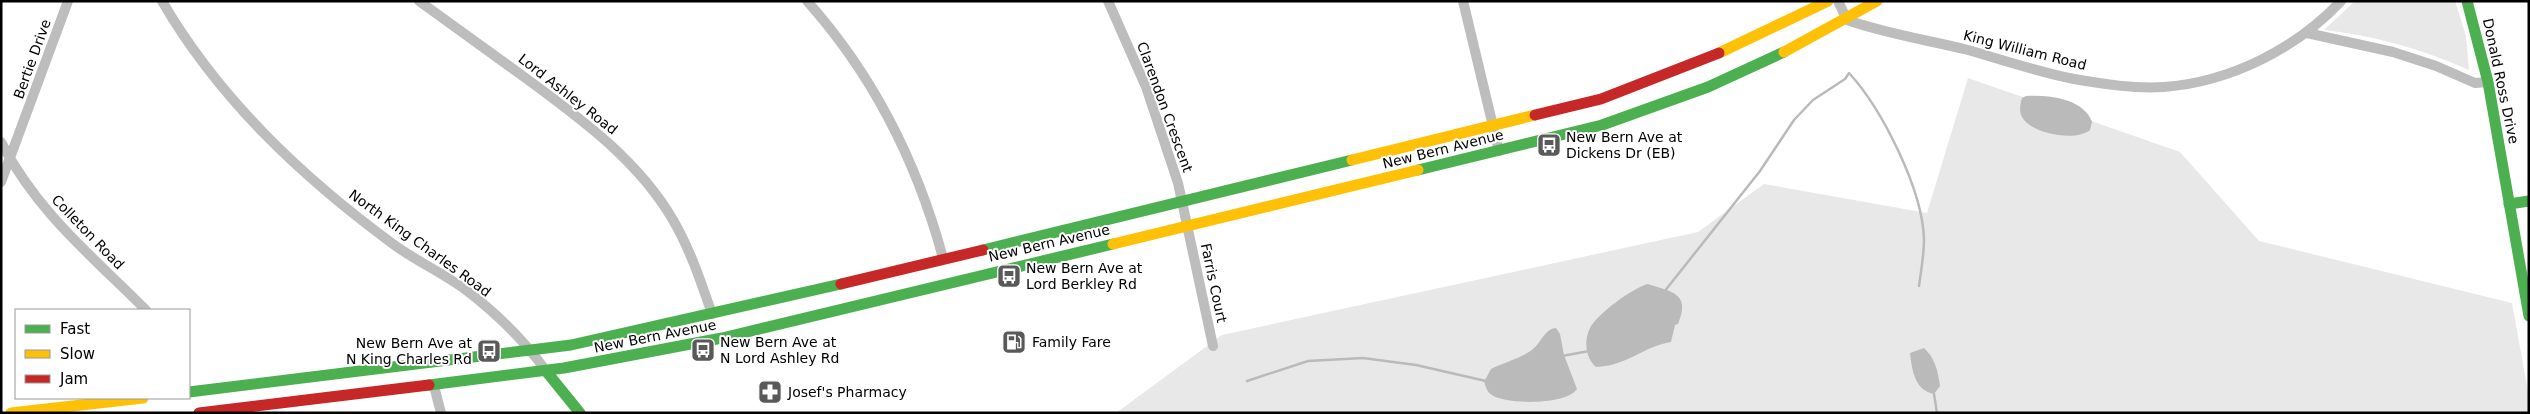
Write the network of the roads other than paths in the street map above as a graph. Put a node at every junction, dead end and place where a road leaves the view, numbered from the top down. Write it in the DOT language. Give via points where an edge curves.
graph roads {
  1 [pos="68,1"];
  2 [pos="162,1"];
  3 [pos="419,1"];
  4 [pos="808,1"];
  5 [pos="1108,1"];
  6 [pos="1463,1"];
  7 [pos="1828,1"];
  8 [pos="1838,1"];
  9 [pos="1877,1"];
  10 [pos="2341,1"];
  11 [pos="2467,1"];
  12 [pos="1847,20"];
  13 [pos="2307,33"];
  14 [pos="2488,82"];
  15 [pos="1493,127"];
  16 [pos="1,142"];
  17 [pos="1499,151"];
  18 [pos="10,158"];
  19 [pos="1,182"];
  20 [pos="1182,201"];
  21 [pos="2529,201"];
  22 [pos="2509,204"];
  23 [pos="1188,226"];
  24 [pos="1036,236"];
  25 [pos="944,258"];
  26 [pos="955,280"];
  27 [pos="817,290"];
  28 [pos="873,300"];
  29 [pos="145,309"];
  30 [pos="712,314"];
  31 [pos="2529,316"];
  32 [pos="722,338"];
  33 [pos="1213,346"];
  34 [pos="532,351"];
  35 [pos="638,356"];
  36 [pos="546,371"];
  37 [pos="434,386"];
  38 [pos="190,392"];
  39 [pos="133,399"];
  40 [pos="11,413"];
  41 [pos="199,413"];
  42 [pos="441,413"];
  43 [pos="580,413"];
  1 -- 18 [label="street, Bertie Drive"];
  2 -- 34 [label="street, North King Charles Road" via="177,27 224,90 309,177 394,244 465,290"];
  3 -- 30 [label="street, Lord Ashley Road" via="578,116 616,150 672,218 690,254"];
  4 -- 25 [label="street" via="880,99 925,195"];
  5 -- 20 [label="street, Clarendon Crescent" via="1146,87"];
  6 -- 15 [label="street"];
  7 -- 15 [label="main road, New Bern Avenue" via="1742,45 1680,71 1601,99"];
  8 -- 12 [label="street"];
  9 -- 12 [label="main road, New Bern Avenue"];
  10 -- 13 [label="street, King William Road"];
  11 -- 14 [label="main road, Donald Ross Drive"];
  12 -- 13 [label="street, King William Road" via="1879,32 1953,46 2074,79 2134,87 2184,84 2237,70"];
  12 -- 17 [label="main road, New Bern Avenue" via="1761,63 1678,99 1600,125"];
  13 -- 14 [label="street" via="2393,52 2475,83"];
  14 -- 22 [label="main road, Donald Ross Drive"];
  15 -- 17 [label="street"];
  15 -- 20 [label="main road, New Bern Avenue"];
  16 -- 18 [label="street, Colleton Road"];
  17 -- 23 [label="main road, New Bern Avenue"];
  18 -- 19 [label="street, Bertie Drive"];
  18 -- 29 [label="street, Colleton Road" via="54,220"];
  20 -- 23 [label="street, Clarendon Crescent"];
  20 -- 24 [label="main road, New Bern Avenue"];
  21 -- 22 [label="main road"];
  22 -- 31 [label="main road, Donald Ross Drive"];
  23 -- 26 [label="main road, New Bern Avenue"];
  23 -- 33 [label="street, Farris Court"];
  24 -- 25 [label="main road, New Bern Avenue"];
  24 -- 26 [label="main road" via="1024,244 964,263"];
  25 -- 27 [label="main road, New Bern Avenue"];
  25 -- 28 [label="main road" via="936,274"];
  26 -- 28 [label="main road, New Bern Avenue"];
  27 -- 30 [label="main road, New Bern Avenue"];
  27 -- 32 [label="main road" via="748,312 727,323"];
  28 -- 32 [label="main road, New Bern Avenue"];
  30 -- 34 [label="main road, New Bern Avenue"];
  30 -- 35 [label="main road" via="706,330"];
  32 -- 35 [label="main road, New Bern Avenue"];
  34 -- 36 [label="street, North King Charles Road"];
  34 -- 38 [label="main road, New Bern Avenue"];
  35 -- 36 [label="main road, New Bern Avenue"];
  36 -- 37 [label="main road, New Bern Avenue"];
  36 -- 43 [label="main road"];
  37 -- 41 [label="main road, New Bern Avenue"];
  37 -- 42 [label="street"];
  39 -- 40 [label="main road"];
}
